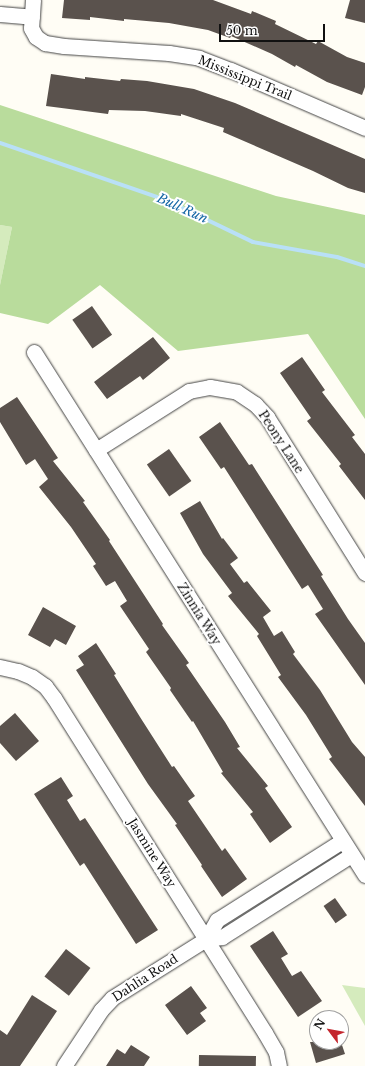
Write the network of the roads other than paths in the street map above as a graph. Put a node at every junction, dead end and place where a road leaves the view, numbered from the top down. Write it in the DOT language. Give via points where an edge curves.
graph roads {
  1 [pos="33,0"];
  2 [pos="0,14"];
  3 [pos="31,23"];
  4 [pos="365,128"];
  5 [pos="34,352"];
  6 [pos="96,450"];
  7 [pos="365,573"];
  8 [pos="0,668"];
  9 [pos="342,841"];
  10 [pos="352,855"];
  11 [pos="365,875"];
  12 [pos="206,939"];
  13 [pos="64,1066"];
  14 [pos="279,1066"];
  1 -- 3 [label="street"];
  2 -- 3 [label="street"];
  3 -- 4 [label="street, Mississippi Trail" via="36,37 45,43 169,53 199,58"];
  5 -- 6 [label="street, Zinnia Way"];
  6 -- 7 [label="street, Peony Lane" via="190,391 210,387 237,392 255,404 267,417"];
  6 -- 9 [label="street, Zinnia Way"];
  8 -- 12 [label="street, Jasmine Way" via="18,670 29,675 49,692"];
  9 -- 10 [label="street, Zinnia Way"];
  9 -- 12 [label="street, Dahlia Road" via="218,920"];
  10 -- 11 [label="street, Zinnia Way"];
  10 -- 12 [label="street, Dahlia Road" via="222,937"];
  12 -- 13 [label="street, Dahlia Road" via="112,998"];
  12 -- 14 [label="street, Jasmine Way" via="271,1043"];
}
